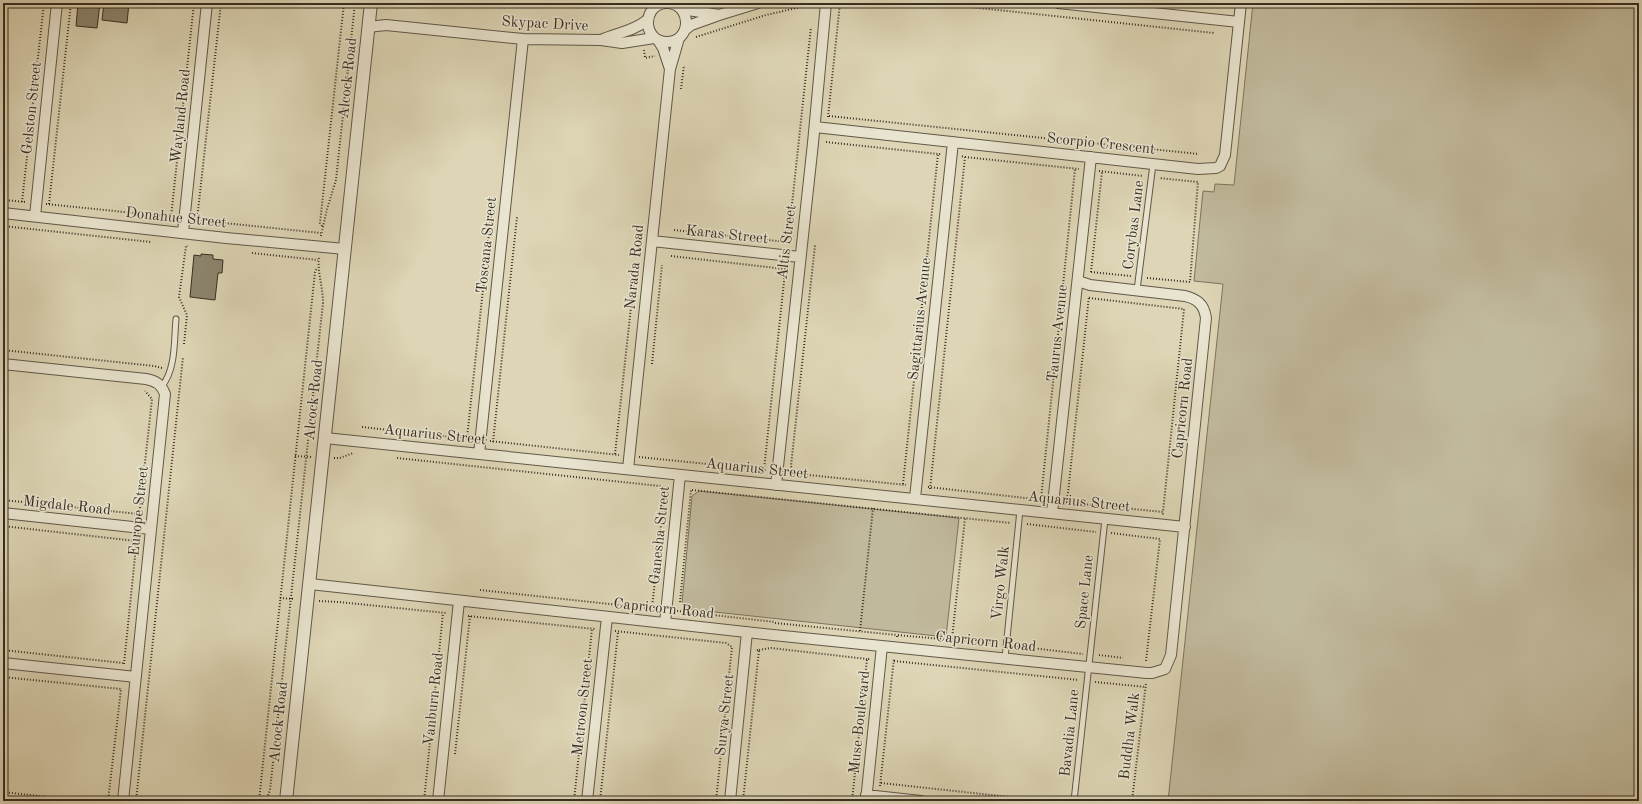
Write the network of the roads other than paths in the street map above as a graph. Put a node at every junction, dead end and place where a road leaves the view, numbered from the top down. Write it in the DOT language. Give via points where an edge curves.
graph roads {
  1 [pos="57,3"];
  2 [pos="207,3"];
  3 [pos="371,3"];
  4 [pos="758,3"];
  5 [pos="826,3"];
  6 [pos="1058,3"];
  7 [pos="1241,3"];
  8 [pos="660,4"];
  9 [pos="677,5"];
  10 [pos="719,15"];
  11 [pos="647,20"];
  12 [pos="1239,22"];
  13 [pos="368,27"];
  14 [pos="686,29"];
  15 [pos="679,38"];
  16 [pos="523,39"];
  17 [pos="656,39"];
  18 [pos="601,40"];
  19 [pos="670,69"];
  20 [pos="815,127"];
  21 [pos="953,142"];
  22 [pos="1090,157"];
  23 [pos="1153,164"];
  24 [pos="3,213"];
  25 [pos="35,216"];
  26 [pos="183,232"];
  27 [pos="652,241"];
  28 [pos="345,249"];
  29 [pos="800,257"];
  30 [pos="1078,282"];
  31 [pos="1137,290"];
  32 [pos="176,319"];
  33 [pos="3,364"];
  34 [pos="162,386"];
  35 [pos="325,438"];
  36 [pos="479,454"];
  37 [pos="628,469"];
  38 [pos="680,475"];
  39 [pos="776,485"];
  40 [pos="915,498"];
  41 [pos="1020,510"];
  42 [pos="3,513"];
  43 [pos="1052,513"];
  44 [pos="1105,519"];
  45 [pos="1185,527"];
  46 [pos="151,529"];
  47 [pos="310,584"];
  48 [pos="459,601"];
  49 [pos="607,617"];
  50 [pos="665,623"];
  51 [pos="747,632"];
  52 [pos="882,646"];
  53 [pos="1005,658"];
  54 [pos="3,663"];
  55 [pos="1088,667"];
  56 [pos="136,677"];
  57 [pos="866,798"];
  58 [pos="123,801"];
  59 [pos="286,801"];
  60 [pos="438,801"];
  61 [pos="587,801"];
  62 [pos="730,801"];
  63 [pos="921,801"];
  64 [pos="1074,801"];
  1 -- 25 [label="street, Gelston Street"];
  2 -- 26 [label="street, Wayland Road"];
  3 -- 13 [label="street, Alcock Road"];
  4 -- 10 [label="street"];
  5 -- 20 [label="street, Altis Street"];
  6 -- 12 [label="street"];
  7 -- 12 [label="street, Scorpio Crescent"];
  8 -- 11 [label="street" via="652,9"];
  9 -- 10 [label="street"];
  9 -- 14 [label="street" via="687,20"];
  10 -- 14 [label="street"];
  11 -- 17 [label="street, Narada Road" via="650,33"];
  11 -- 18 [label="street, Skypac Drive" via="638,27"];
  12 -- 23 [label="street, Scorpio Crescent" via="1223,161 1220,166 1198,169"];
  13 -- 16 [label="street, Skypac Drive" via="386,25"];
  13 -- 28 [label="street, Alcock Road"];
  14 -- 15 [label="street"];
  15 -- 17 [label="street, Skypac Drive" via="669,42"];
  15 -- 19 [label="street, Narada Road"];
  16 -- 18 [label="street, Skypac Drive"];
  16 -- 36 [label="street, Toscana Street"];
  17 -- 18 [label="street, Skypac Drive" via="622,42"];
  17 -- 19 [label="street, Narada Road" via="663,48"];
  19 -- 27 [label="street, Narada Road"];
  20 -- 21 [label="street, Scorpio Crescent"];
  20 -- 29 [label="street, Altis Street"];
  21 -- 22 [label="street, Scorpio Crescent"];
  21 -- 40 [label="street, Sagittarius Avenue"];
  22 -- 23 [label="street, Scorpio Crescent"];
  22 -- 30 [label="street, Taurus Avenue"];
  23 -- 31 [label="lane, Corybas Lane"];
  24 -- 25 [label="street, Donahue Street"];
  25 -- 26 [label="street, Donahue Street"];
  26 -- 28 [label="street, Donahue Street"];
  27 -- 29 [label="street, Karas Street"];
  27 -- 37 [label="street, Narada Road"];
  28 -- 35 [label="street, Alcock Road"];
  29 -- 39 [label="street, Altis Street"];
  30 -- 31 [label="street, Capricorn Road"];
  30 -- 43 [label="street, Taurus Avenue"];
  31 -- 45 [label="street, Capricorn Road" via="1185,296 1198,301 1205,311"];
  32 -- 34 [label="lane" via="171,367"];
  33 -- 34 [label="street" via="146,379"];
  34 -- 46 [label="street, Europe Street" via="165,401"];
  35 -- 36 [label="street, Aquarius Street"];
  35 -- 47 [label="street, Alcock Road"];
  36 -- 37 [label="street, Aquarius Street"];
  37 -- 38 [label="street, Aquarius Street"];
  38 -- 39 [label="street, Aquarius Street"];
  38 -- 50 [label="street, Ganesha Street"];
  39 -- 40 [label="street, Aquarius Street"];
  40 -- 41 [label="street, Aquarius Street"];
  41 -- 43 [label="street, Aquarius Street"];
  41 -- 53 [label="lane, Virgo Walk"];
  42 -- 46 [label="street, Migdale Road"];
  43 -- 44 [label="street, Aquarius Street"];
  44 -- 45 [label="street, Aquarius Street"];
  44 -- 55 [label="lane, Space Lane"];
  45 -- 55 [label="street, Capricorn Road" via="1171,655 1165,669 1147,673"];
  46 -- 56 [label="street, Europe Street"];
  47 -- 48 [label="street, Capricorn Road"];
  47 -- 59 [label="street, Alcock Road"];
  48 -- 49 [label="street, Capricorn Road"];
  48 -- 60 [label="street, Vanburn Road"];
  49 -- 50 [label="street, Capricorn Road"];
  49 -- 61 [label="street, Metroon Street"];
  50 -- 51 [label="street, Capricorn Road"];
  51 -- 52 [label="street, Capricorn Road"];
  51 -- 62 [label="street, Surya Street"];
  52 -- 53 [label="street, Capricorn Road"];
  52 -- 57 [label="street, Muse Boulevard"];
  53 -- 55 [label="street, Capricorn Road"];
  54 -- 56 [label="street"];
  55 -- 64 [label="lane, Bavadia Lane"];
  56 -- 58 [label="street, Europe Street"];
  57 -- 63 [label="street"];
}
